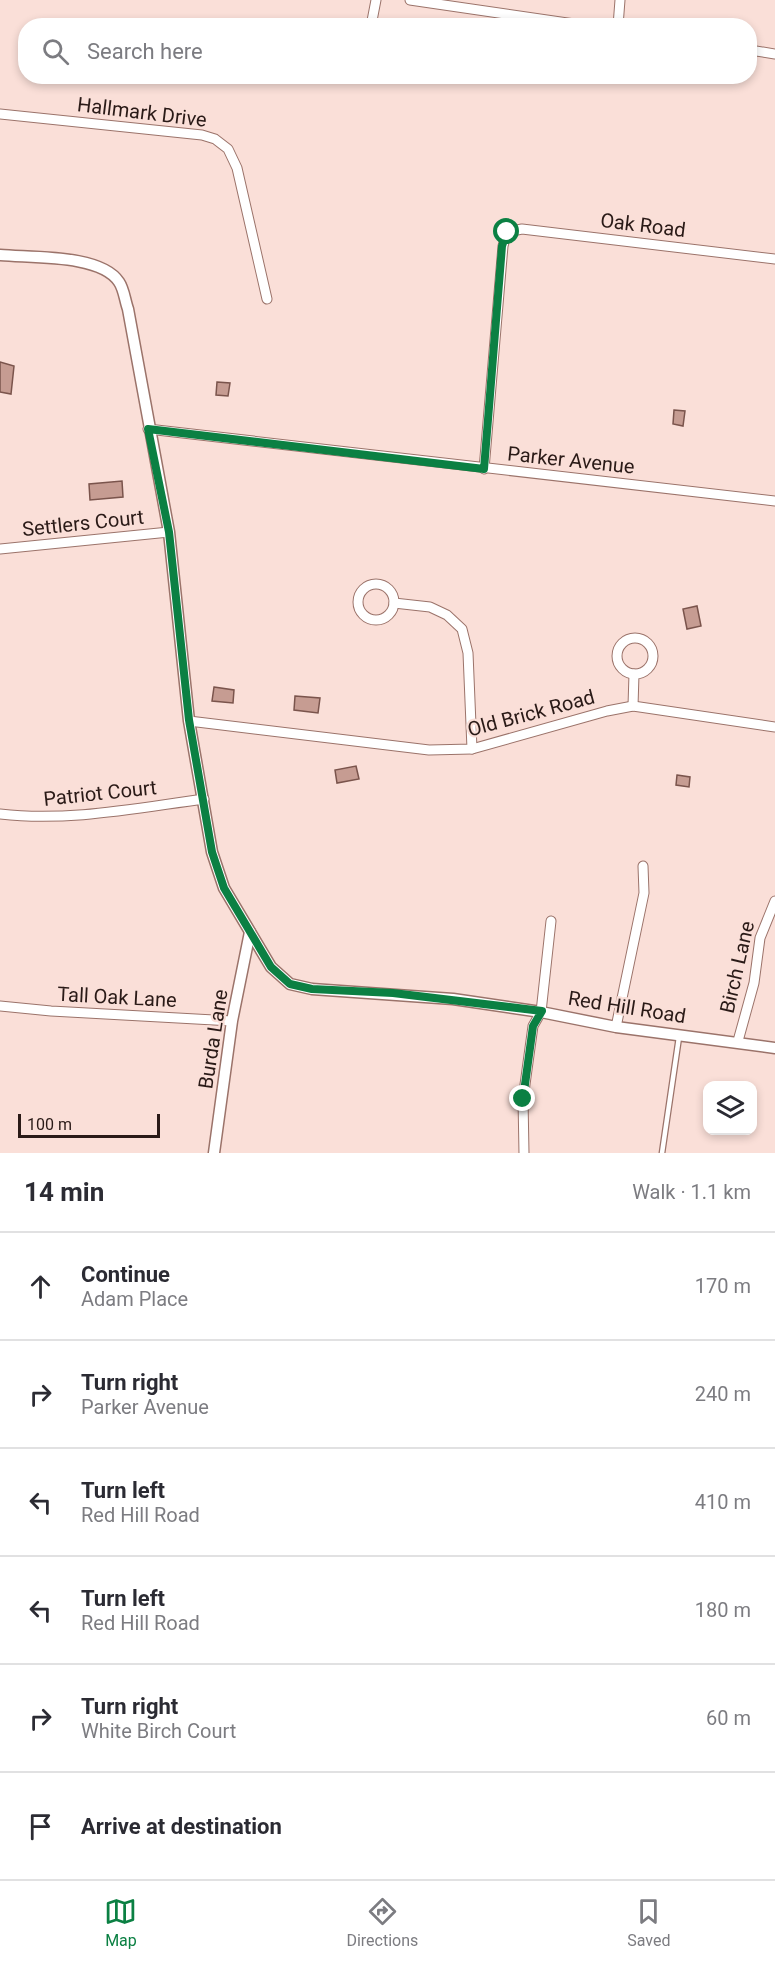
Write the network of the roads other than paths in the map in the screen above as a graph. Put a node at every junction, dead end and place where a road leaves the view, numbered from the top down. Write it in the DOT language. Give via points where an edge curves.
graph roads {
  1 [pos="376,0"];
  2 [pos="410,0"];
  3 [pos="620,0"];
  4 [pos="373,18"];
  5 [pos="533,18"];
  6 [pos="619,18"];
  7 [pos="757,51"];
  8 [pos="775,54"];
  9 [pos="0,114"];
  10 [pos="0,255"];
  11 [pos="775,259"];
  12 [pos="267,299"];
  13 [pos="148,429"];
  14 [pos="484,469"];
  15 [pos="775,501"];
  16 [pos="169,532"];
  17 [pos="0,549"];
  18 [pos="394,603"];
  19 [pos="634,674"];
  20 [pos="633,706"];
  21 [pos="189,720"];
  22 [pos="775,727"];
  23 [pos="472,749"];
  24 [pos="204,799"];
  25 [pos="0,813"];
  26 [pos="643,867"];
  27 [pos="775,901"];
  28 [pos="551,921"];
  29 [pos="250,932"];
  30 [pos="0,1006"];
  31 [pos="542,1011"];
  32 [pos="232,1021"];
  33 [pos="616,1027"];
  34 [pos="679,1034"];
  35 [pos="738,1041"];
  36 [pos="775,1048"];
  37 [pos="214,1153"];
  38 [pos="524,1153"];
  39 [pos="662,1153"];
  1 -- 4 [label="street"];
  2 -- 5 [label="street"];
  3 -- 6 [label="street"];
  7 -- 8 [label="street"];
  9 -- 12 [label="street, Hallmark Drive" via="215,139 228,149 237,168"];
  10 -- 13 [label="street, Red Hill Road" via="83,262 104,268 120,282"];
  11 -- 14 [label="street, Oak Road" via="522,229 507,232 502,246"];
  13 -- 14 [label="street, Parker Avenue"];
  13 -- 16 [label="street, Red Hill Road"];
  14 -- 15 [label="street, Parker Avenue"];
  16 -- 17 [label="street, Settlers Court"];
  16 -- 21 [label="street, Red Hill Road"];
  18 -- 23 [label="street" via="430,607 447,615 462,629 468,653"];
  19 -- 19 [label="street" via="622,670 616,655 622,643 636,638 650,646 653,659 648,669"];
  19 -- 20 [label="street"];
  20 -- 22 [label="street, Old Brick Road"];
  20 -- 23 [label="street, Old Brick Road"];
  21 -- 23 [label="street, Old Brick Road" via="429,750"];
  21 -- 24 [label="street, Red Hill Road"];
  24 -- 25 [label="street, Patriot Court" via="60,817"];
  24 -- 29 [label="street, Red Hill Road" via="212,852 224,888"];
  26 -- 33 [label="street" via="644,893"];
  27 -- 35 [label="street, Birch Lane" via="760,938 754,982"];
  28 -- 31 [label="street"];
  29 -- 31 [label="street, Red Hill Road" via="271,967 290,984"];
  29 -- 32 [label="street, Burda Lane"];
  30 -- 32 [label="street, Tall Oak Lane"];
  31 -- 33 [label="street, Red Hill Road"];
  31 -- 38 [label="street" via="533,1026 523,1099"];
  32 -- 37 [label="street, Burda Lane"];
  33 -- 34 [label="street, Red Hill Road"];
  34 -- 35 [label="street, Red Hill Road"];
  34 -- 39 [label="lane"];
  35 -- 36 [label="street, Red Hill Road"];
}
